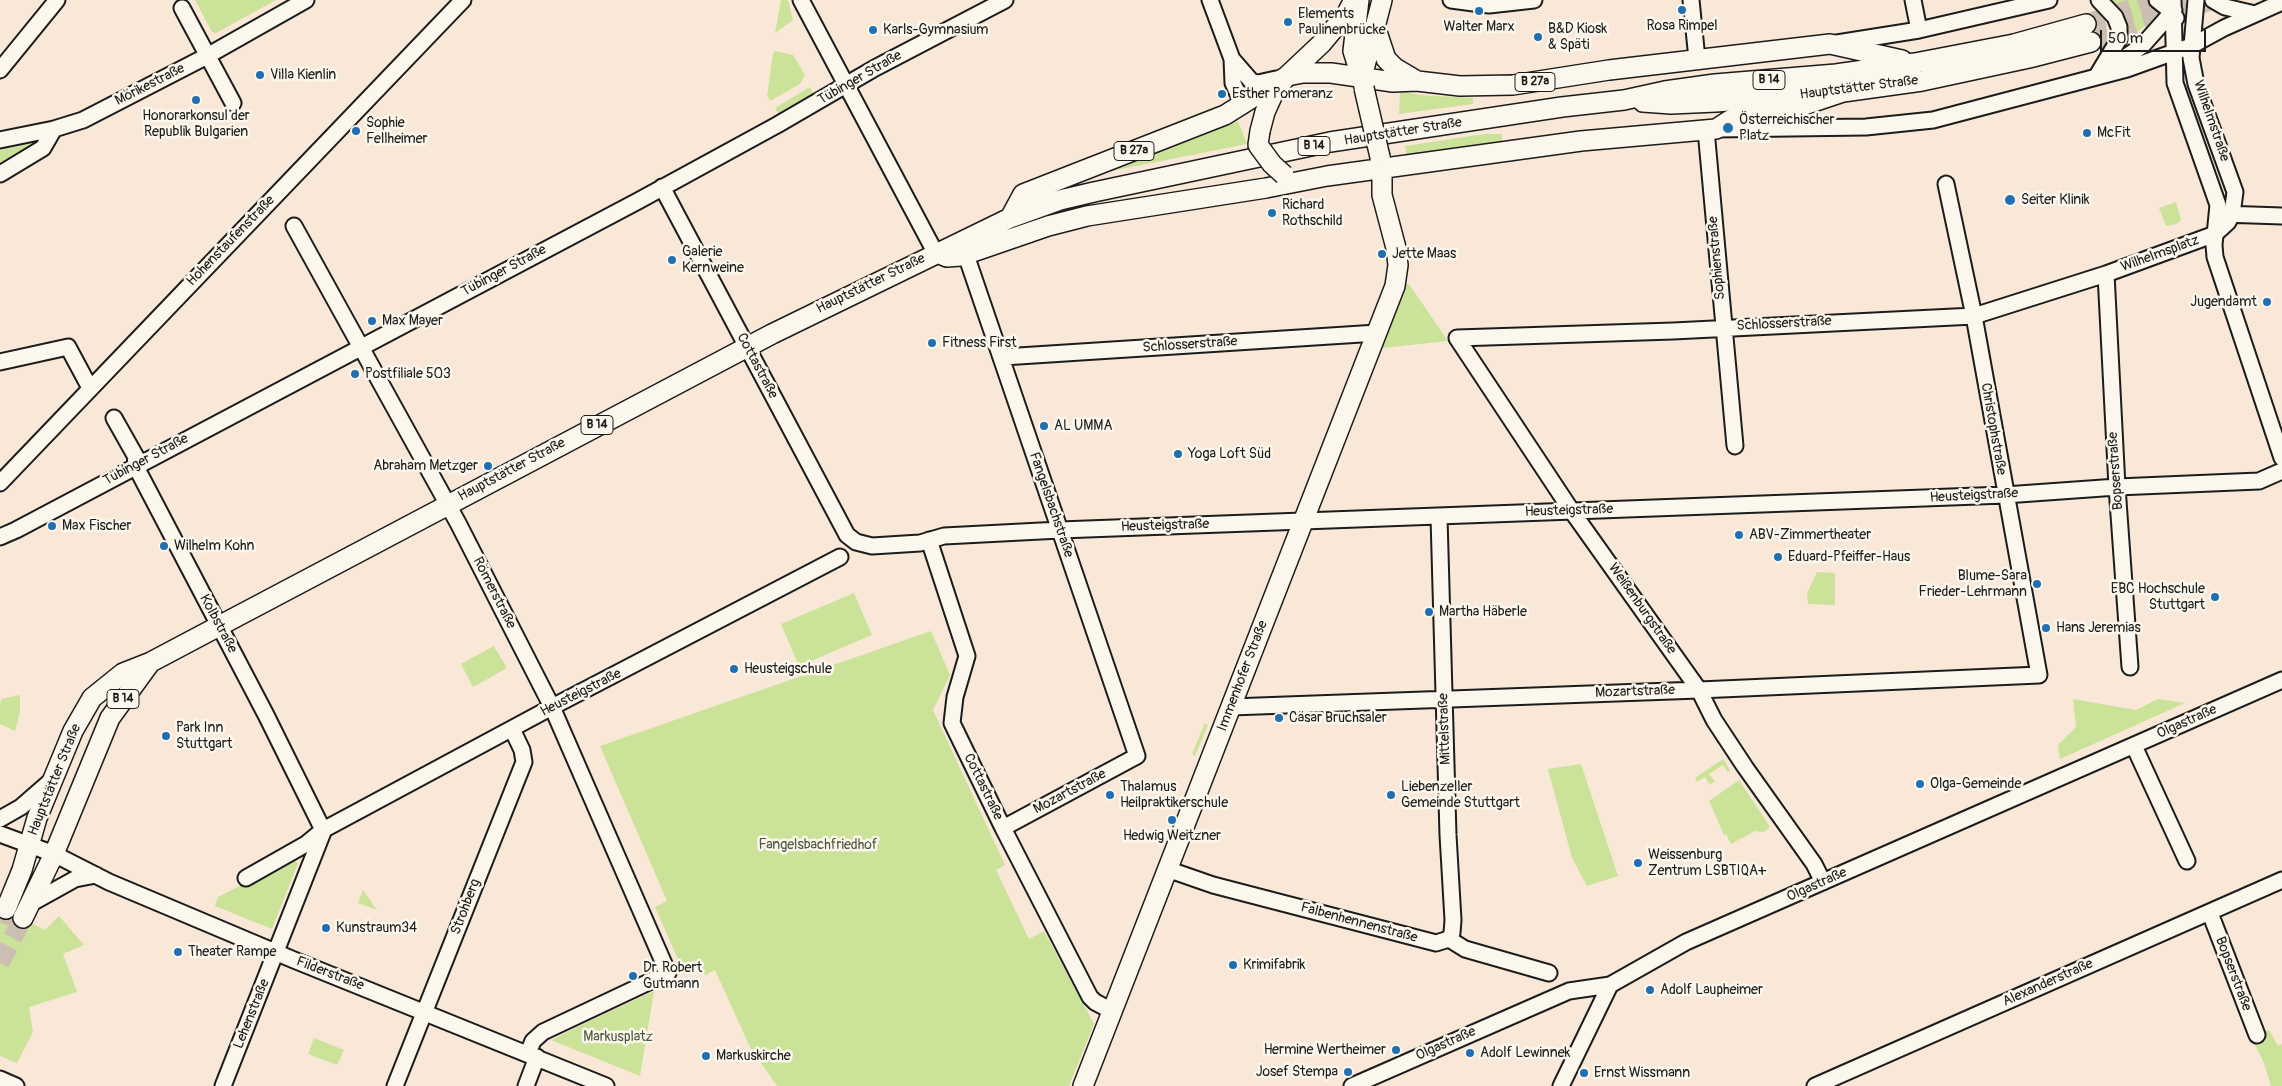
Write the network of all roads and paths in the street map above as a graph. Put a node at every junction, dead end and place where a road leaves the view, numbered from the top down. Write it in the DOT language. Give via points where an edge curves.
graph roads {
  1 [pos="57,0"];
  2 [pos="306,0"];
  3 [pos="463,0"];
  4 [pos="801,0"];
  5 [pos="1005,0"];
  6 [pos="1210,0"];
  7 [pos="1450,0"];
  8 [pos="1534,0"];
  9 [pos="1691,0"];
  10 [pos="1913,0"];
  11 [pos="2049,0"];
  12 [pos="2099,0"];
  13 [pos="2157,0"];
  14 [pos="2213,0"];
  15 [pos="2185,2"];
  16 [pos="2277,4"];
  17 [pos="1354,6"];
  18 [pos="2256,7"];
  19 [pos="182,8"];
  20 [pos="1379,14"];
  21 [pos="2181,29"];
  22 [pos="1919,30"];
  23 [pos="1830,44"];
  24 [pos="2191,46"];
  25 [pos="2173,52"];
  26 [pos="207,56"];
  27 [pos="1232,59"];
  28 [pos="1697,59"];
  29 [pos="2156,60"];
  30 [pos="1915,64"];
  31 [pos="0,70"];
  32 [pos="1287,76"];
  33 [pos="2096,77"];
  34 [pos="1417,81"];
  35 [pos="1363,82"];
  36 [pos="2175,83"];
  37 [pos="846,84"];
  38 [pos="1843,92"];
  39 [pos="1624,100"];
  40 [pos="233,103"];
  41 [pos="1243,106"];
  42 [pos="54,129"];
  43 [pos="1711,130"];
  44 [pos="1257,136"];
  45 [pos="0,140"];
  46 [pos="1381,162"];
  47 [pos="1353,172"];
  48 [pos="0,174"];
  49 [pos="1306,179"];
  50 [pos="1946,184"];
  51 [pos="662,187"];
  52 [pos="1382,195"];
  53 [pos="2225,214"];
  54 [pos="2282,216"];
  55 [pos="1010,218"];
  56 [pos="294,226"];
  57 [pos="2215,234"];
  58 [pos="935,252"];
  59 [pos="966,255"];
  60 [pos="2106,274"];
  61 [pos="1974,316"];
  62 [pos="1724,328"];
  63 [pos="1377,333"];
  64 [pos="1457,338"];
  65 [pos="362,346"];
  66 [pos="746,347"];
  67 [pos="1003,357"];
  68 [pos="0,362"];
  69 [pos="90,388"];
  70 [pos="114,418"];
  71 [pos="1735,446"];
  72 [pos="2282,458"];
  73 [pos="136,465"];
  74 [pos="2282,471"];
  75 [pos="0,483"];
  76 [pos="2117,487"];
  77 [pos="2005,495"];
  78 [pos="448,505"];
  79 [pos="1572,510"];
  80 [pos="1439,517"];
  81 [pos="1304,521"];
  82 [pos="1060,530"];
  83 [pos="0,537"];
  84 [pos="930,540"];
  85 [pos="856,542"];
  86 [pos="840,558"];
  87 [pos="219,626"];
  88 [pos="151,662"];
  89 [pos="2130,667"];
  90 [pos="2039,675"];
  91 [pos="2282,680"];
  92 [pos="1700,690"];
  93 [pos="1444,699"];
  94 [pos="552,707"];
  95 [pos="1231,707"];
  96 [pos="83,713"];
  97 [pos="512,728"];
  98 [pos="101,739"];
  99 [pos="2134,746"];
  100 [pos="1137,756"];
  101 [pos="53,779"];
  102 [pos="0,819"];
  103 [pos="1003,828"];
  104 [pos="323,830"];
  105 [pos="0,834"];
  106 [pos="29,845"];
  107 [pos="54,854"];
  108 [pos="2187,861"];
  109 [pos="1167,869"];
  110 [pos="96,875"];
  111 [pos="246,878"];
  112 [pos="2282,880"];
  113 [pos="1824,882"];
  114 [pos="6,909"];
  115 [pos="27,911"];
  116 [pos="2210,913"];
  117 [pos="1449,939"];
  118 [pos="277,952"];
  119 [pos="1549,973"];
  120 [pos="1610,985"];
  121 [pos="1112,1010"];
  122 [pos="425,1012"];
  123 [pos="2257,1035"];
  124 [pos="533,1055"];
  125 [pos="0,1079"];
  126 [pos="16,1086"];
  127 [pos="223,1086"];
  128 [pos="395,1086"];
  129 [pos="526,1086"];
  130 [pos="606,1086"];
  131 [pos="1083,1086"];
  132 [pos="1352,1086"];
  133 [pos="1561,1086"];
  134 [pos="1814,1086"];
  1 -- 31 [label="street"];
  2 -- 26 [label="street, Mörikestraße"];
  3 -- 69 [label="street, Hohenstaufenstraße"];
  4 -- 37 [label="street"];
  5 -- 37 [label="street, Tübinger Straße"];
  6 -- 27 [label="street"];
  7 -- 8 [label="street" via="1489,5"];
  9 -- 28 [label="street"];
  10 -- 22 [label="street"];
  11 -- 22 [label="street"];
  12 -- 33 [label="street" via="2115,17 2119,39"];
  13 -- 15 [label="street"];
  14 -- 18 [label="street" via="2225,7"];
  15 -- 21 [label="street"];
  15 -- 21 [label="street"];
  15 -- 24 [label="street, Wilhelmstraße"];
  15 -- 25 [label="street, Wilhelmstraße"];
  15 -- 33 [label="street" via="2142,46"];
  16 -- 18 [label="street"];
  17 -- 32 [label="main road, B 27a"];
  17 -- 35 [label="main road, B 27a" via="1353,51"];
  18 -- 24 [label="street"];
  19 -- 26 [label="street"];
  20 -- 34 [label="main road, B 27a" via="1386,59"];
  20 -- 35 [label="main road, B 27a"];
  21 -- 24 [label="street"];
  21 -- 25 [label="street"];
  22 -- 23 [label="street"];
  23 -- 28 [label="main road, B 27a"];
  23 -- 30 [label="main road, B 27a"];
  24 -- 25 [label="street"];
  24 -- 53 [label="street, Wilhelmstraße" via="2196,84 2235,192"];
  25 -- 29 [label="street"];
  25 -- 36 [label="street, Wilhelmstraße"];
  26 -- 40 [label="street"];
  26 -- 42 [label="street, Mörikestraße" via="83,120"];
  27 -- 32 [label="street" via="1252,82"];
  27 -- 41 [label="street" via="1233,83"];
  28 -- 34 [label="main road, B 27a" via="1513,85 1460,86"];
  29 -- 33 [label="street"];
  29 -- 36 [label="street"];
  30 -- 38 [label="main road, Hauptstätter Straße / B 14" via="2088,33 2028,58 1922,81"];
  30 -- 39 [label="main road, Hauptstätter Straße / B 14" via="1665,90"];
  32 -- 35 [label="main road" via="1310,72"];
  32 -- 41 [label="main road, B 27a"];
  32 -- 44 [label="main road" via="1269,101"];
  33 -- 43 [label="street" via="1934,120 1866,127"];
  34 -- 35 [label="main road"];
  35 -- 46 [label="main road, B 27a, bridge"];
  36 -- 53 [label="street, Wilhelmstraße" via="2218,205"];
  37 -- 51 [label="street, Tübinger Straße" via="778,125"];
  37 -- 58 [label="street"];
  38 -- 39 [label="main road, Hauptstätter Straße / B 14" via="1689,103"];
  38 -- 43 [label="main road" via="1795,108 1730,120"];
  39 -- 55 [label="main road, Hauptstätter Straße / B 14" via="1330,142 1060,200"];
  41 -- 44 [label="main road"];
  41 -- 55 [label="main road, B 27a" via="1023,194"];
  42 -- 45 [label="street, Mörikestraße"];
  42 -- 48 [label="street" via="43,148"];
  43 -- 46 [label="main road"];
  43 -- 62 [label="street, Sophienstraße"];
  44 -- 49 [label="main road, bridge" via="1272,164 1284,175"];
  46 -- 47 [label="main road"];
  46 -- 52 [label="main road"];
  47 -- 49 [label="main road"];
  47 -- 52 [label="main road"];
  49 -- 59 [label="main road" via="1087,216"];
  50 -- 61 [label="street, Christophstraße"];
  51 -- 65 [label="street, Tübinger Straße"];
  51 -- 66 [label="street, Cottastraße"];
  52 -- 63 [label="main road, Immenhofer Straße" via="1398,265 1395,286"];
  53 -- 54 [label="street"];
  53 -- 57 [label="street" via="2228,222"];
  55 -- 58 [label="main road, Hauptstätter Straße / B 14"];
  56 -- 65 [label="street, Römerstraße"];
  57 -- 60 [label="street, Wilhelmsplatz"];
  57 -- 72 [label="street" via="2216,260"];
  58 -- 59 [label="main road" via="947,257"];
  58 -- 66 [label="main road, Hauptstätter Straße / B 14"];
  59 -- 67 [label="street, Fangelsbachstraße"];
  60 -- 61 [label="street, Schlosserstraße"];
  60 -- 76 [label="street, Bopserstraße"];
  61 -- 62 [label="street, Schlosserstraße"];
  61 -- 77 [label="street, Christophstraße"];
  62 -- 64 [label="street, Schlosserstraße"];
  62 -- 71 [label="street, Sophienstraße"];
  63 -- 67 [label="street, Schlosserstraße"];
  63 -- 81 [label="main road, Immenhofer Straße"];
  64 -- 79 [label="street, Weißenburgstraße"];
  65 -- 73 [label="street, Tübinger Straße"];
  65 -- 78 [label="street, Römerstraße"];
  66 -- 78 [label="main road, Hauptstätter Straße / B 14"];
  66 -- 85 [label="street, Cottastraße" via="847,535"];
  67 -- 82 [label="street, Fangelsbachstraße"];
  68 -- 69 [label="street" via="68,347"];
  69 -- 75 [label="street, Hohenstaufenstraße"];
  70 -- 73 [label="street, Kolbstraße" via="136,457"];
  73 -- 83 [label="street, Tübinger Straße"];
  73 -- 87 [label="street, Kolbstraße"];
  74 -- 76 [label="street, Heusteigstraße" via="2259,482"];
  76 -- 77 [label="street, Heusteigstraße"];
  76 -- 89 [label="street, Bopserstraße"];
  77 -- 79 [label="street, Heusteigstraße"];
  77 -- 90 [label="street, Christophstraße"];
  78 -- 87 [label="main road, Hauptstätter Straße / B 14"];
  78 -- 94 [label="street, Römerstraße"];
  79 -- 80 [label="street, Heusteigstraße"];
  79 -- 92 [label="street, Weißenburgstraße"];
  80 -- 81 [label="street, Heusteigstraße"];
  80 -- 93 [label="street, Mittelstraße"];
  81 -- 82 [label="street, Heusteigstraße"];
  81 -- 95 [label="main road, Immenhofer Straße"];
  82 -- 84 [label="street, Heusteigstraße" via="944,536"];
  82 -- 100 [label="street, Fangelsbachstraße"];
  84 -- 85 [label="street, Heusteigstraße" via="872,546"];
  84 -- 103 [label="street, Cottastraße" via="967,656 954,696 952,723"];
  86 -- 94 [label="street, Heusteigstraße"];
  87 -- 88 [label="main road, Hauptstätter Straße / B 14"];
  87 -- 104 [label="street, Kolbstraße"];
  88 -- 96 [label="main road, Hauptstätter Straße / B 14" via="123,673 92,698"];
  88 -- 98 [label="main road, Hauptstätter Straße / B 14" via="118,705"];
  90 -- 92 [label="street, Mozartstraße"];
  91 -- 99 [label="street, Olgastraße"];
  92 -- 93 [label="street, Mozartstraße"];
  92 -- 113 [label="street, Weißenburgstraße" via="1734,752"];
  93 -- 95 [label="street, Mozartstraße"];
  93 -- 117 [label="street, Mittelstraße" via="1453,920"];
  94 -- 97 [label="street, Heusteigstraße"];
  94 -- 124 [label="street, Römerstraße" via="668,973 544,1032 534,1041"];
  95 -- 109 [label="main road, Immenhofer Straße"];
  96 -- 98 [label="main road, B 14" via="88,715"];
  96 -- 101 [label="main road, Hauptstätter Straße / B 14"];
  97 -- 104 [label="street, Heusteigstraße"];
  97 -- 122 [label="street, Strohberg" via="524,762"];
  98 -- 107 [label="main road, Hauptstätter Straße / B 14"];
  99 -- 108 [label="street"];
  99 -- 113 [label="street, Olgastraße"];
  100 -- 103 [label="street, Mozartstraße"];
  101 -- 102 [label="street" via="21,807"];
  101 -- 106 [label="main road, Hauptstätter Straße / B 14"];
  103 -- 121 [label="street, Cottastraße" via="1090,997"];
  104 -- 111 [label="street, Heusteigstraße" via="306,844"];
  104 -- 118 [label="street, Lehenstraße"];
  105 -- 106 [label="street, Filderstraße"];
  106 -- 107 [label="street, Filderstraße"];
  106 -- 114 [label="main road, B 14"];
  107 -- 110 [label="street, Filderstraße"];
  107 -- 115 [label="main road, B 14"];
  109 -- 117 [label="street, Falbenhennenstraße" via="1213,885 1436,943"];
  109 -- 121 [label="main road, Immenhofer Straße"];
  110 -- 115 [label="street" via="75,879"];
  110 -- 118 [label="street, Filderstraße"];
  112 -- 116 [label="street, Alexanderstraße"];
  113 -- 120 [label="street, Olgastraße" via="1686,942"];
  116 -- 123 [label="street, Bopserstraße"];
  116 -- 134 [label="street, Alexanderstraße"];
  117 -- 119 [label="street" via="1465,949"];
  118 -- 122 [label="street, Filderstraße"];
  118 -- 127 [label="street, Lehenstraße"];
  120 -- 132 [label="street, Olgastraße" via="1569,990"];
  120 -- 133 [label="street"];
  121 -- 131 [label="main road, Immenhofer Straße"];
  122 -- 124 [label="street, Filderstraße"];
  122 -- 128 [label="street, Strohberg"];
  124 -- 129 [label="street"];
  124 -- 130 [label="street, Filderstraße"];
  125 -- 126 [label="street"];
}
